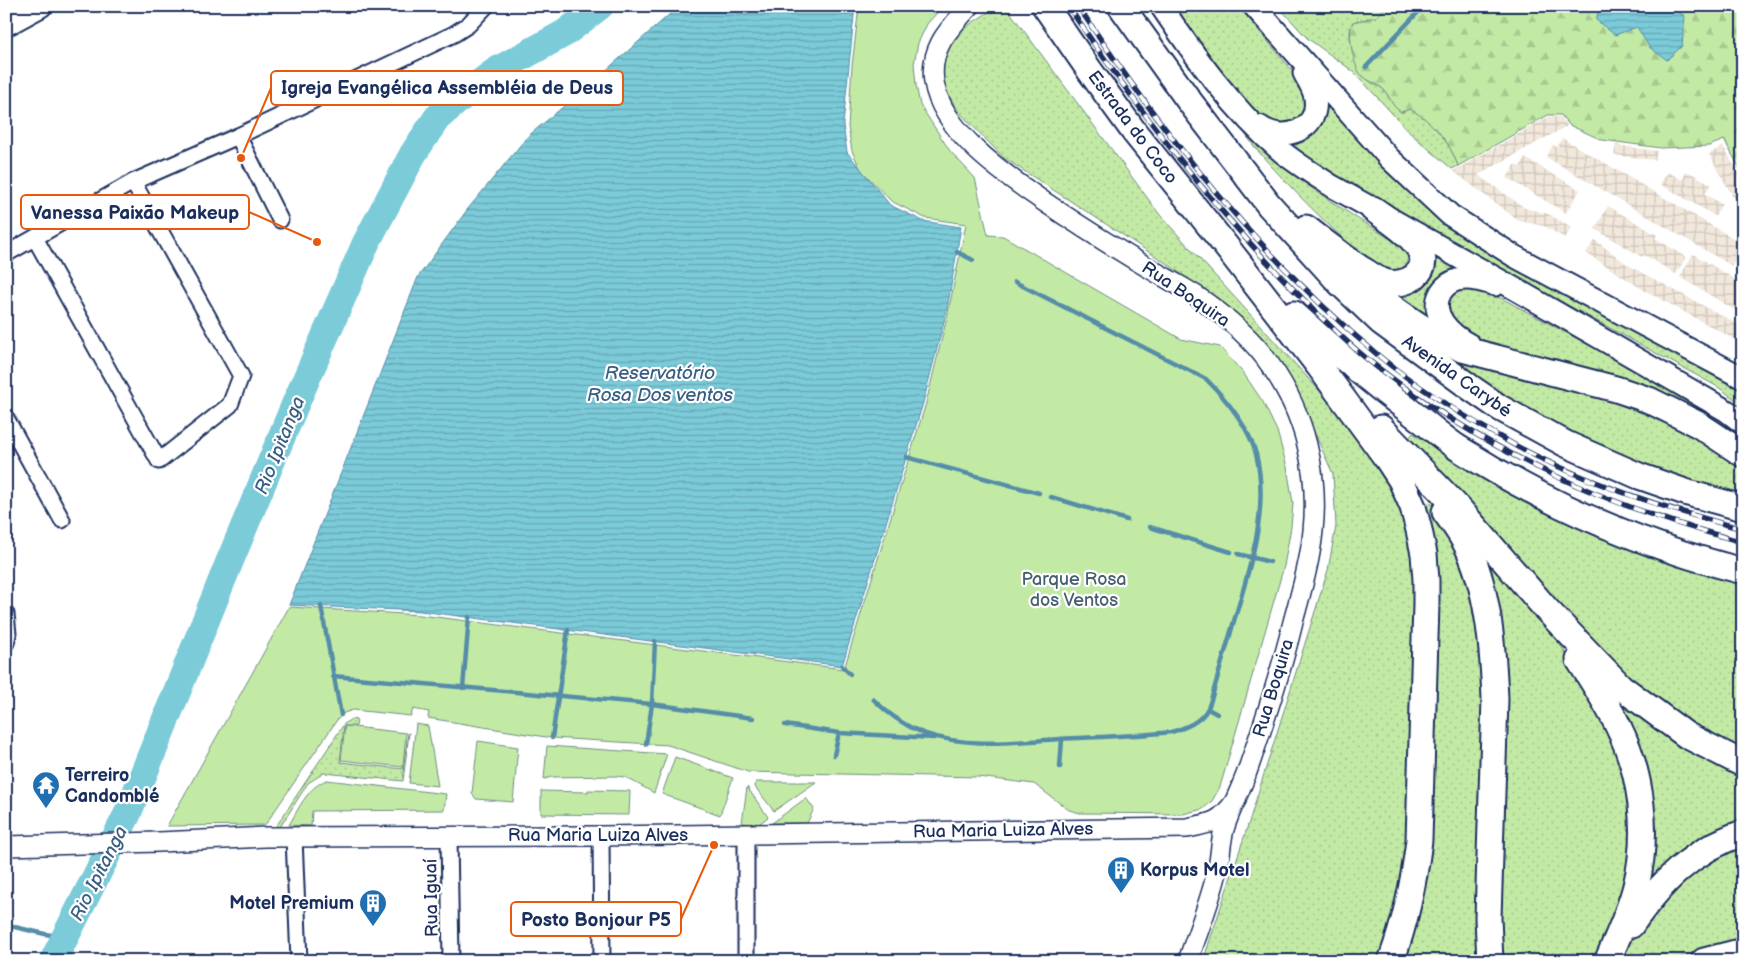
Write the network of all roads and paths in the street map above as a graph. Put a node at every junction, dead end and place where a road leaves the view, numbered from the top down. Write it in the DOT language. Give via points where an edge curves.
graph roads {
  1 [pos="41,6"];
  2 [pos="486,6"];
  3 [pos="980,6"];
  4 [pos="1045,6"];
  5 [pos="1122,6"];
  6 [pos="1161,6"];
  7 [pos="1254,6"];
  8 [pos="964,12"];
  9 [pos="6,25"];
  10 [pos="1289,46"];
  11 [pos="1247,117"];
  12 [pos="238,136"];
  13 [pos="1232,156"];
  14 [pos="133,182"];
  15 [pos="1373,209"];
  16 [pos="280,220"];
  17 [pos="35,238"];
  18 [pos="1225,245"];
  19 [pos="1308,249"];
  20 [pos="6,254"];
  21 [pos="1524,294"];
  22 [pos="1513,363"];
  23 [pos="1319,366"];
  24 [pos="1743,378"];
  25 [pos="6,418"];
  26 [pos="1743,423"];
  27 [pos="1397,445"];
  28 [pos="1743,454"];
  29 [pos="1743,508"];
  30 [pos="62,520"];
  31 [pos="1743,571"];
  32 [pos="1546,610"];
  33 [pos="6,614"];
  34 [pos="6,643"];
  35 [pos="1743,764"];
  36 [pos="1236,800"];
  37 [pos="1187,828"];
  38 [pos="746,833"];
  39 [pos="1743,833"];
  40 [pos="294,836"];
  41 [pos="449,836"];
  42 [pos="601,836"];
  43 [pos="6,846"];
  44 [pos="1220,857"];
  45 [pos="1743,951"];
  46 [pos="1608,959"];
  47 [pos="299,961"];
  48 [pos="451,961"];
  49 [pos="602,961"];
  50 [pos="746,961"];
  51 [pos="1188,961"];
  52 [pos="1391,961"];
  53 [pos="1490,961"];
  54 [pos="1704,961"];
  1 -- 9 [label="main road"];
  2 -- 12 [label="street" via="454,34"];
  3 -- 8 [label="street, Rua Boquira"];
  4 -- 18 [label="highway, Estrada do Coco" via="1135,133"];
  5 -- 13 [label="highway"];
  6 -- 11 [label="main road" via="1190,50"];
  7 -- 10 [label="main road"];
  8 -- 36 [label="street, Rua Boquira" via="946,31 937,50 934,71 938,97 955,126 1004,174 1094,236 1194,295 1230,321 1271,365 1303,427 1313,471 1315,503 1306,574 1288,646"];
  10 -- 11 [label="main road" via="1313,90 1316,108 1313,117 1302,130 1286,135 1270,133"];
  10 -- 24 [label="main road" via="1389,158 1450,215 1514,256"];
  11 -- 15 [label="main road" via="1282,151 1332,186"];
  12 -- 14 [label="street"];
  12 -- 16 [label="street"];
  13 -- 15 [label="highway" via="1278,203 1335,251 1385,282 1411,279 1421,267 1417,245"];
  13 -- 19 [label="highway, Avenida Carybé"];
  14 -- 17 [label="street"];
  14 -- 17 [label="street" via="241,376 230,405 159,461"];
  15 -- 21 [label="main road"];
  17 -- 20 [label="street"];
  18 -- 23 [label="highway"];
  18 -- 31 [label="highway" via="1335,352 1458,447 1552,500 1611,527"];
  19 -- 22 [label="highway" via="1423,330 1462,349"];
  19 -- 29 [label="highway, Avenida Carybé" via="1381,322 1500,408 1599,460 1688,493"];
  21 -- 22 [label="main road" via="1484,281 1466,279 1451,282 1444,288 1438,304 1441,320 1455,335"];
  21 -- 26 [label="main road"];
  22 -- 28 [label="highway" via="1649,400 1700,425"];
  23 -- 27 [label="highway"];
  23 -- 52 [label="highway" via="1401,480 1413,507 1424,554 1426,604 1419,840 1406,917"];
  25 -- 30 [label="street"];
  27 -- 32 [label="highway" via="1460,510"];
  27 -- 53 [label="highway" via="1470,551 1490,632 1495,699 1488,918"];
  32 -- 35 [label="highway" via="1637,701 1686,736"];
  32 -- 46 [label="highway" via="1606,702 1637,778 1642,854 1628,912"];
  33 -- 34 [label="street"];
  36 -- 37 [label="street, Rua Maria Luiza Alves" via="1221,818"];
  36 -- 44 [label="street, Rua Boquira" via="1224,830"];
  37 -- 38 [label="street, Rua Maria Luiza Alves"];
  37 -- 44 [label="street, Rua Maria Luiza Alves" via="1206,832 1214,838"];
  38 -- 42 [label="street, Rua Maria Luiza Alves"];
  38 -- 50 [label="street"];
  39 -- 46 [label="highway" via="1726,839 1682,866 1650,897"];
  40 -- 41 [label="street, Rua Maria Luiza Alves"];
  40 -- 43 [label="street, Rua Maria Luiza Alves"];
  40 -- 47 [label="street"];
  41 -- 42 [label="street, Rua Maria Luiza Alves"];
  41 -- 48 [label="street, Rua Iguaí"];
  42 -- 49 [label="street"];
  44 -- 51 [label="street, Rua Boquira"];
  45 -- 54 [label="highway"];
}
